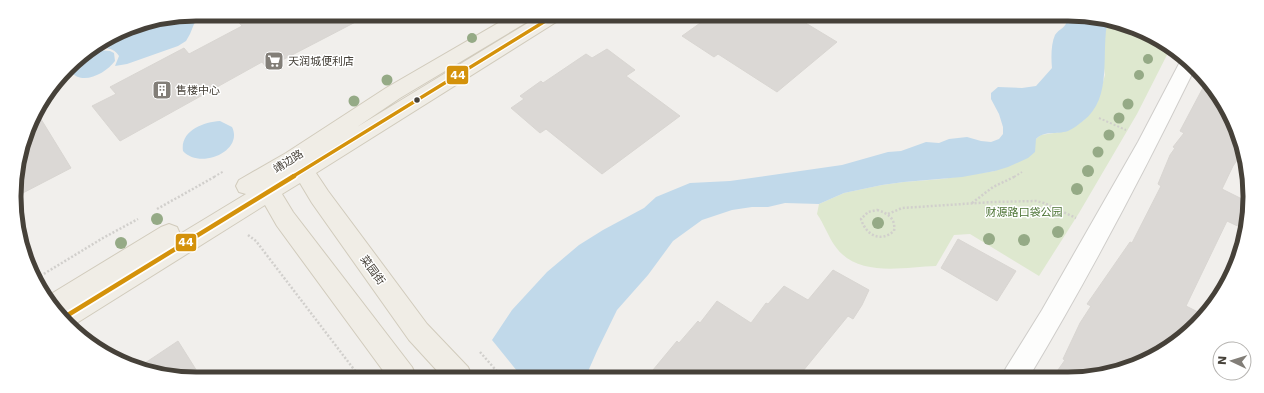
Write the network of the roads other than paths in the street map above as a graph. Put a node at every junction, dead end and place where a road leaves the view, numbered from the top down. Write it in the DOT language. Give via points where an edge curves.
graph roads {
  1 [pos="516,21"];
  2 [pos="545,21"];
  3 [pos="1186,67"];
  4 [pos="298,165"];
  5 [pos="264,185"];
  6 [pos="57,303"];
  7 [pos="67,315"];
  8 [pos="400,372"];
  9 [pos="455,372"];
  10 [pos="1018,372"];
  1 -- 4 [label="main road, 靖边路" via="393,93"];
  2 -- 4 [label="main road, 靖边路"];
  3 -- 10 [label="street" via="1147,146"];
  4 -- 5 [label="main road, 靖边路"];
  4 -- 9 [label="main road, 菜园街" via="418,332"];
  5 -- 6 [label="main road, 靖边路"];
  5 -- 7 [label="main road, 靖边路"];
  5 -- 8 [label="main road" via="290,226"];
}
